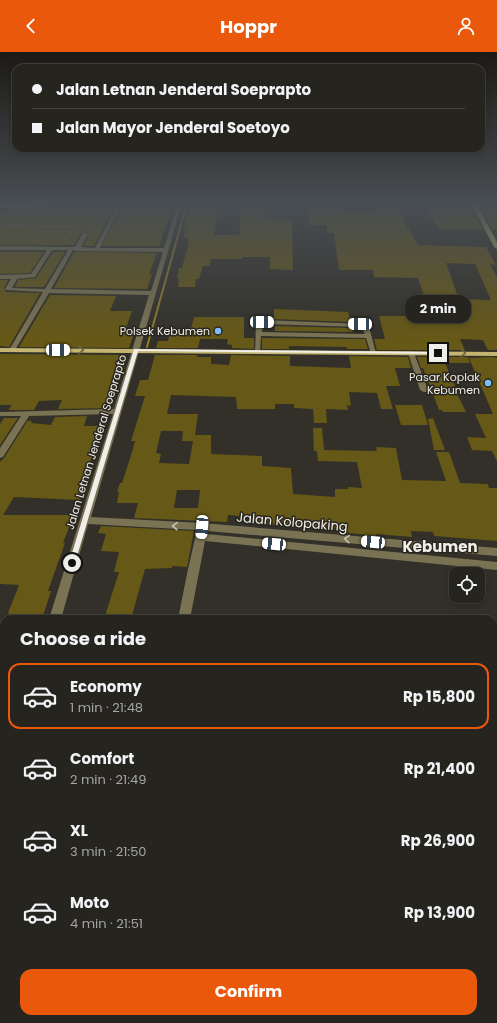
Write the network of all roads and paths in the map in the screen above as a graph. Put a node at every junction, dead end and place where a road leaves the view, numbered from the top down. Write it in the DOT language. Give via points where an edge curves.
graph roads {
  1 [pos="51,248"];
  2 [pos="64,248"];
  3 [pos="74,249"];
  4 [pos="97,249"];
  5 [pos="166,250"];
  6 [pos="0,277"];
  7 [pos="16,277"];
  8 [pos="46,290"];
  9 [pos="153,293"];
  10 [pos="258,334"];
  11 [pos="368,336"];
  12 [pos="0,350"];
  13 [pos="12,350"];
  14 [pos="136,350"];
  15 [pos="257,352"];
  16 [pos="373,353"];
  17 [pos="411,353"];
  18 [pos="497,354"];
  19 [pos="424,390"];
  20 [pos="118,411"];
  21 [pos="0,414"];
  22 [pos="26,414"];
  23 [pos="0,455"];
  24 [pos="85,520"];
  25 [pos="202,532"];
  26 [pos="497,552"];
  27 [pos="497,566"];
  28 [pos="56,615"];
  29 [pos="185,615"];
  1 -- 7 [label="street" via="33,276"];
  2 -- 3 [label="street"];
  3 -- 4 [label="street"];
  3 -- 8 [label="street"];
  4 -- 5 [label="street"];
  5 -- 9 [label="street, Jalan Letnan Jenderal Soeprapto"];
  6 -- 7 [label="street"];
  7 -- 8 [label="street" via="9,290"];
  8 -- 9 [label="street"];
  8 -- 13 [label="street"];
  9 -- 14 [label="street, Jalan Letnan Jenderal Soeprapto"];
  10 -- 11 [label="street"];
  10 -- 11 [label="street" via="259,323 262,322 353,324 365,326"];
  10 -- 15 [label="street"];
  11 -- 16 [label="street"];
  12 -- 13 [label="main road"];
  13 -- 14 [label="main road, one-way"];
  14 -- 15 [label="main road"];
  14 -- 20 [label="street, Jalan Letnan Jenderal Soeprapto"];
  15 -- 16 [label="main road"];
  16 -- 17 [label="main road"];
  17 -- 18 [label="main road, one-way"];
  17 -- 19 [label="street"];
  20 -- 22 [label="street"];
  20 -- 24 [label="street, Jalan Letnan Jenderal Soeprapto"];
  21 -- 22 [label="street"];
  22 -- 23 [label="street"];
  25 -- 24 [label="street, Jalan Kolopaking, one-way"];
  24 -- 28 [label="street, Jalan Letnan Jenderal Soeprapto"];
  26 -- 25 [label="street, Jalan Kolopaking, one-way"];
  25 -- 27 [label="street"];
  25 -- 29 [label="street"];
}
